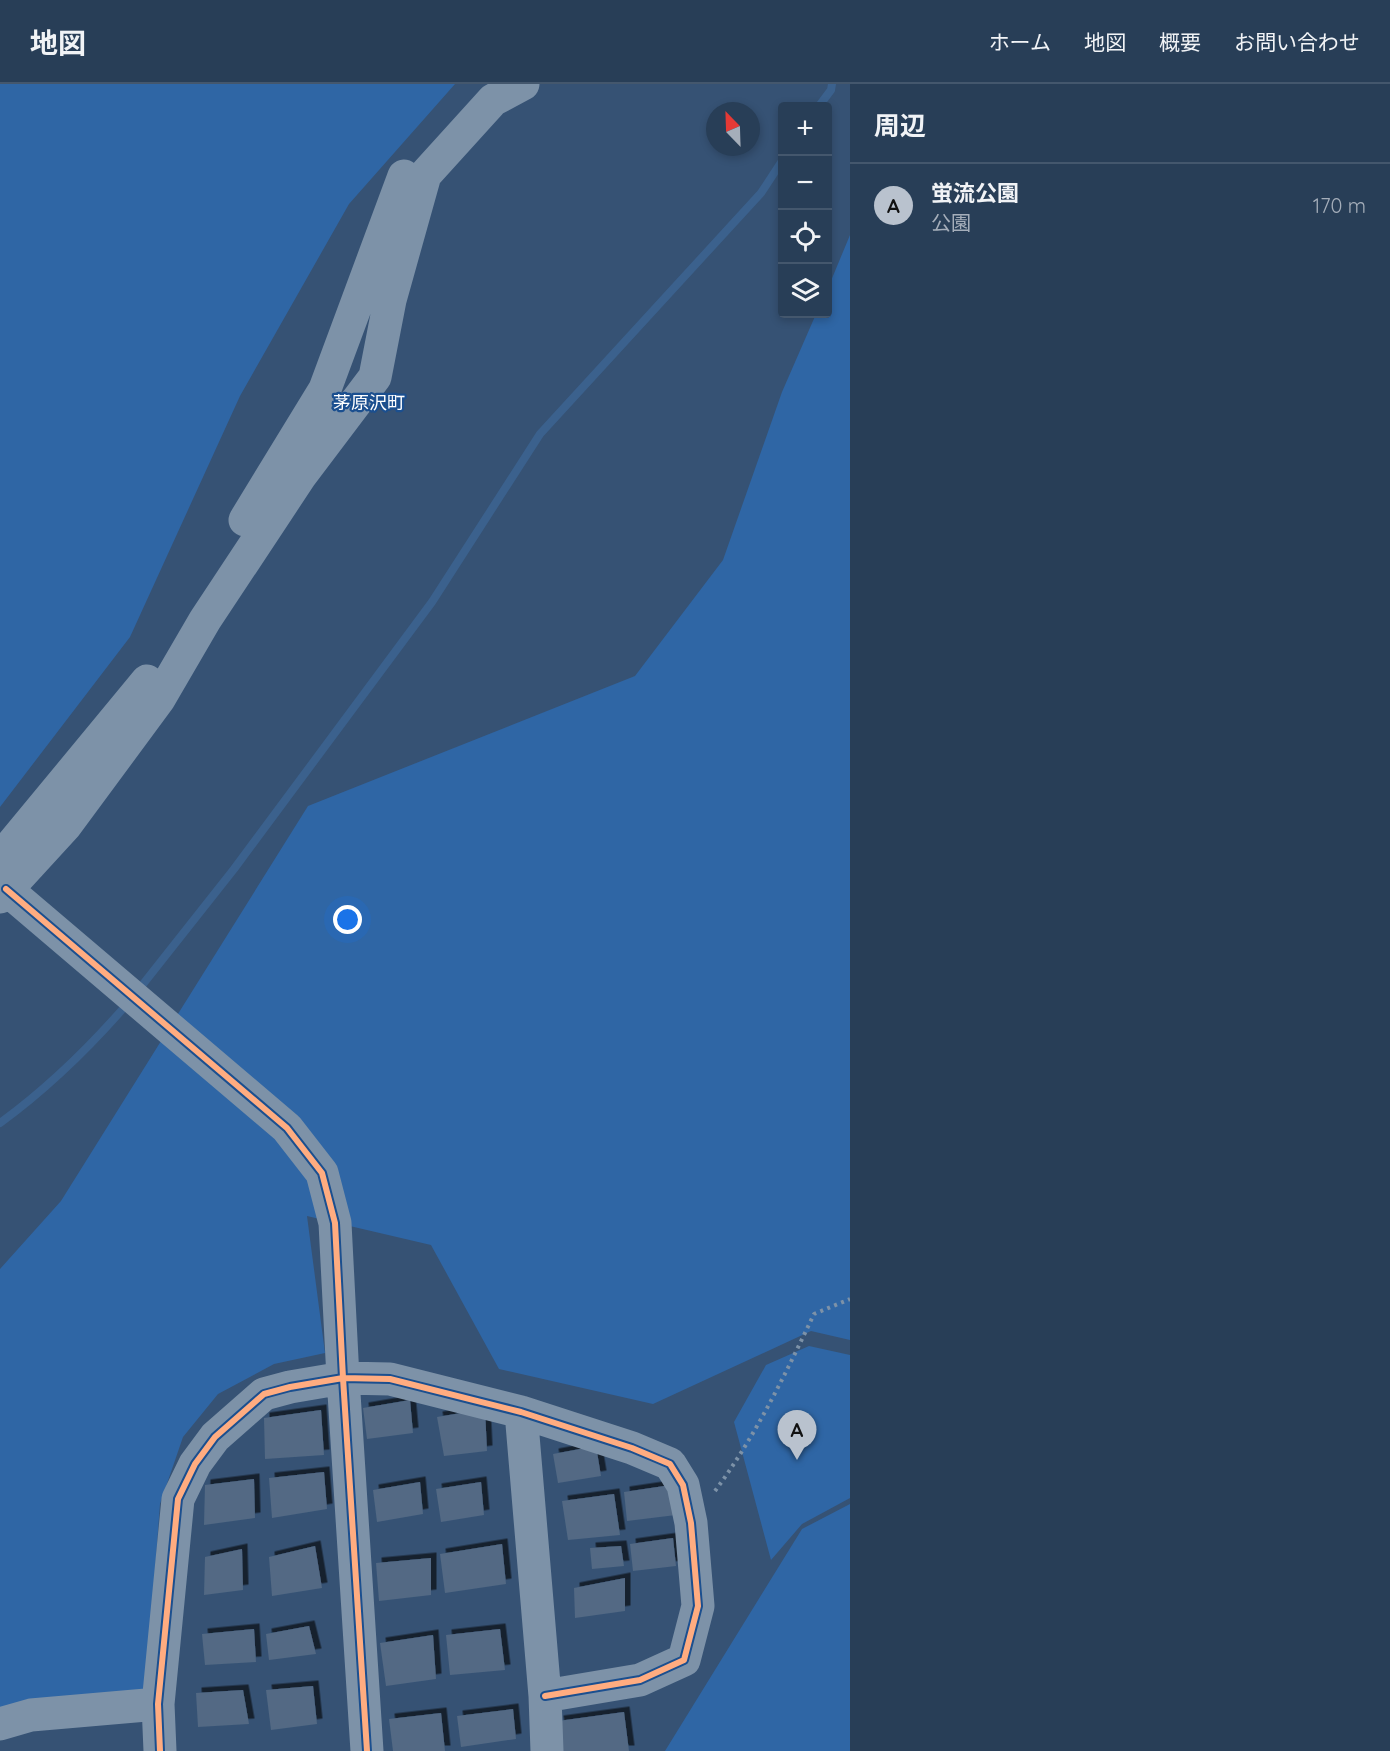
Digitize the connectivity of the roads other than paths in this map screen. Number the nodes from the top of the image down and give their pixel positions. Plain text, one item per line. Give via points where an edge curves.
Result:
1 (479, 84) edge
2 (523, 84) edge
3 (2, 882) edge
4 (343, 1378) junction
5 (521, 1412) junction
6 (545, 1696) junction
7 (158, 1704) junction
8 (0, 1724) edge
9 (160, 1751) edge
10 (367, 1751) edge
11 (547, 1751) edge

1 - 3 street via 405,171 325,388 147,681
2 - 3 street via 493,100 425,175 390,300 375,377 294,485 204,620 159,699 66,825
3 - 4 street via 288,1128 322,1173 335,1223
4 - 5 street via 390,1379
4 - 7 street via 264,1394 215,1437 195,1464 177,1499
4 - 10 street
5 - 6 street
5 - 6 street via 670,1464 683,1485 691,1523 698,1606 684,1660 640,1680
6 - 11 street
7 - 8 street via 31,1715
7 - 9 street

